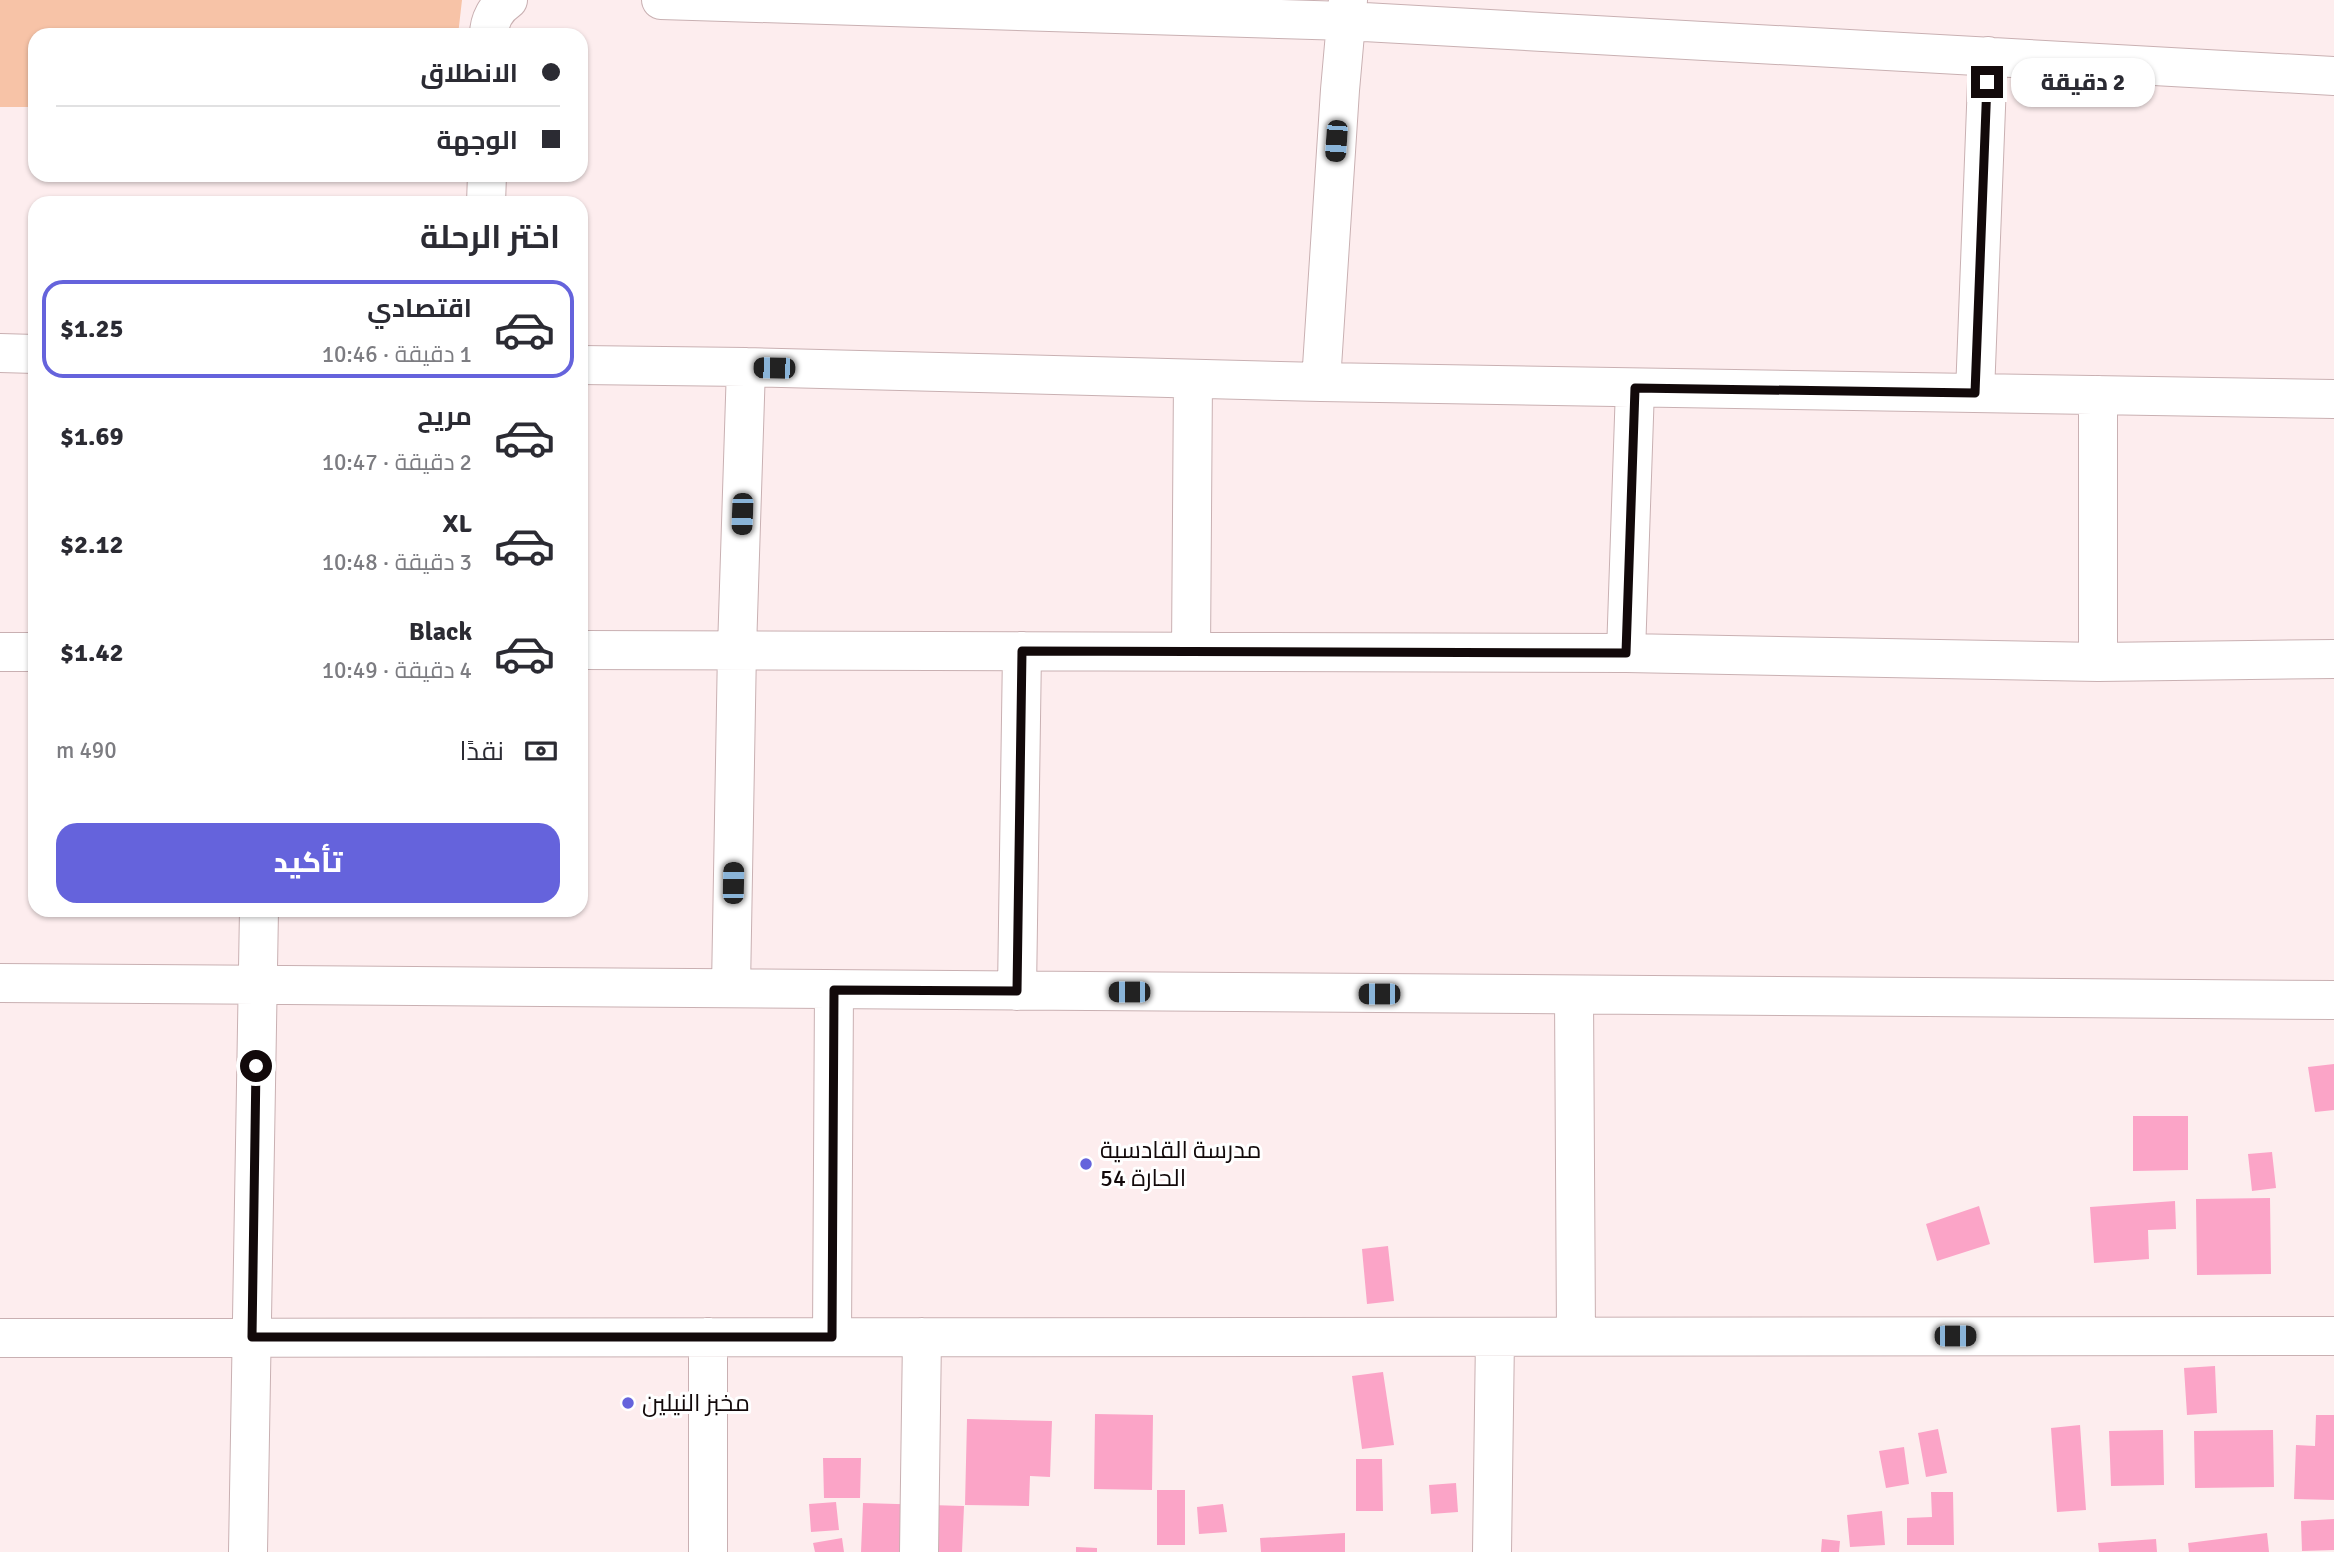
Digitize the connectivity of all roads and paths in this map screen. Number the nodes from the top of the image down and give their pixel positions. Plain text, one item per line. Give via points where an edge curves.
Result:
1 (508, 0) edge
2 (661, 0) edge
3 (1347, 10) edge
4 (489, 28) edge
5 (1988, 56) junction
6 (2334, 76) edge
7 (0, 353) edge
8 (28, 354) edge
9 (588, 365) edge
10 (746, 367) junction
11 (1193, 379) junction
12 (1321, 382) junction
13 (1635, 388) junction
14 (1975, 393) junction
15 (2098, 395) junction
16 (2334, 399) edge
17 (737, 649) junction
18 (588, 650) edge
19 (1022, 651) junction
20 (0, 652) edge
21 (28, 652) edge
22 (1191, 652) junction
23 (1626, 653) junction
24 (2334, 659) edge
25 (2098, 662) junction
26 (259, 917) edge
27 (0, 983) edge
28 (258, 985) junction
29 (731, 987) junction
30 (834, 990) junction
31 (1017, 991) junction
32 (1574, 995) junction
33 (2334, 1000) edge
34 (1576, 1336) junction
35 (2334, 1336) edge
36 (252, 1337) junction
37 (832, 1337) junction
38 (922, 1337) junction
39 (1495, 1337) junction
40 (0, 1338) edge
41 (708, 1338) junction
42 (248, 1552) edge
43 (708, 1552) edge
44 (919, 1552) edge
45 (1492, 1552) edge

1 - 4 street via 499,7
2 - 3 street
3 - 5 street
3 - 12 street
5 - 6 street
5 - 14 street
7 - 8 street
9 - 10 street
10 - 11 street
10 - 17 street
11 - 12 street
11 - 22 street
12 - 13 street
13 - 14 street
13 - 23 street
14 - 15 street
15 - 16 street
15 - 25 street
17 - 18 street
17 - 19 street
17 - 29 street
19 - 22 street
19 - 31 street
20 - 21 street
22 - 23 street
23 - 25 street
24 - 25 street
26 - 28 street
27 - 28 street
28 - 29 street
28 - 36 street
29 - 30 street
30 - 31 street
30 - 37 street
31 - 32 street
32 - 33 street
32 - 34 street
34 - 35 street
34 - 39 street
36 - 40 street
36 - 41 street
36 - 42 street
37 - 38 street
37 - 41 street
38 - 39 street
38 - 44 street
39 - 45 street
41 - 43 street

